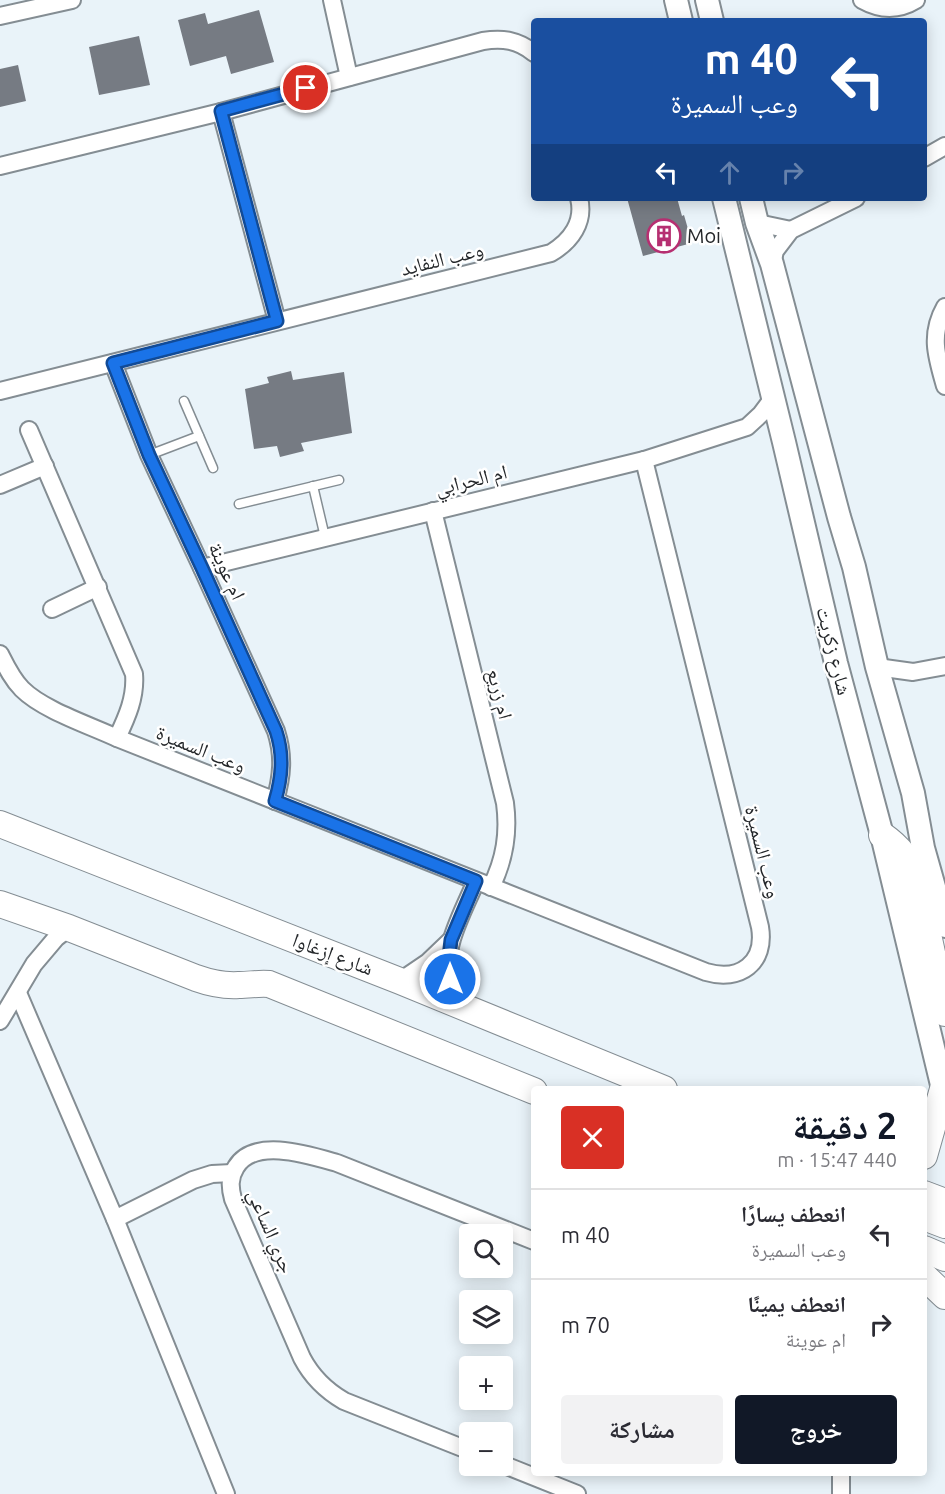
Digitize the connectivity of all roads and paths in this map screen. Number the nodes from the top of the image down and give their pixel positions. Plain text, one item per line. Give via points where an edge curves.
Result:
1 (72, 0) edge
2 (332, 0) edge
3 (676, 0) edge
4 (707, 0) edge
5 (862, 0) edge
6 (916, 0) edge
7 (0, 16) edge
8 (680, 18) edge
9 (711, 18) edge
10 (531, 51) edge
11 (349, 77) junction
12 (221, 111) junction
13 (945, 146) edge
14 (927, 156) edge
15 (0, 166) edge
16 (579, 201) edge
17 (725, 201) edge
18 (752, 201) edge
19 (850, 201) edge
20 (758, 223) junction
21 (791, 230) junction
22 (772, 264) junction
23 (945, 307) edge
24 (277, 321) junction
25 (113, 363) junction
26 (945, 386) edge
27 (0, 390) edge
28 (773, 398) junction
29 (184, 401) dead end
30 (747, 427) junction
31 (29, 430) dead end
32 (199, 436) junction
33 (784, 442) junction
34 (149, 455) junction
35 (644, 460) junction
36 (45, 466) junction
37 (213, 468) dead end
38 (339, 480) dead end
39 (0, 485) edge
40 (313, 486) junction
41 (238, 504) dead end
42 (433, 511) junction
43 (325, 537) junction
44 (202, 568) junction
45 (98, 587) junction
46 (52, 609) dead end
47 (0, 654) edge
48 (945, 666) edge
49 (877, 667) junction
50 (913, 672) junction
51 (884, 692) junction
52 (117, 738) junction
53 (275, 801) junction
54 (0, 824) edge
55 (882, 835) junction
56 (484, 884) junction
57 (0, 904) edge
58 (945, 926) edge
59 (69, 928) junction
60 (451, 940) junction
61 (400, 981) junction
62 (18, 993) junction
63 (456, 1004) junction
64 (945, 1013) edge
65 (0, 1021) edge
66 (657, 1086) edge
67 (531, 1090) edge
68 (944, 1097) edge
69 (927, 1147) edge
70 (232, 1173) junction
71 (927, 1195) edge
72 (945, 1202) edge
73 (927, 1218) edge
74 (115, 1220) junction
75 (945, 1225) edge
76 (531, 1240) edge
77 (927, 1250) edge
78 (945, 1258) edge
79 (927, 1279) edge
80 (945, 1296) edge
81 (459, 1447) edge
82 (513, 1468) edge
83 (531, 1476) edge
84 (532, 1476) edge
85 (842, 1476) edge
86 (226, 1494) edge
87 (577, 1494) edge
88 (841, 1494) edge

1 - 7 street
2 - 11 street
3 - 8 main road
4 - 9 main road
5 - 6 street via 885,8 898,8
10 - 11 street via 522,44 496,39
11 - 12 street
12 - 15 street
12 - 24 street
13 - 14 street
16 - 24 street, وعب النفايد via 575,230 569,240 551,253
17 - 28 main road, شارع زكريت
18 - 20 main road, شارع زكريت
19 - 21 street
20 - 21 street
20 - 22 main road, شارع زكريت
21 - 22 street via 775,251
22 - 49 main road, شارع زكريت
23 - 26 street via 939,317 935,345
24 - 25 street, وعب النفايد
25 - 27 street, وعب النفايد
25 - 34 street, ام عوينة
28 - 30 street, ام الحرابي
28 - 33 main road, شارع زكريت
29 - 32 lane
30 - 33 street via 767,431
30 - 35 street, ام الحرابي
31 - 36 street
32 - 34 lane
32 - 37 lane
33 - 55 main road, شارع زكريت via 836,663
34 - 44 street, ام عوينة
35 - 42 street, ام الحرابي
35 - 56 street, وعب السميرة via 760,927 760,949 756,959 739,973 717,975
36 - 39 street
36 - 45 street
38 - 40 lane
40 - 41 lane
40 - 43 lane
42 - 43 street, ام الحرابي
42 - 56 street, ام زريع via 505,803 504,856 498,873
43 - 44 street, ام الحرابي
44 - 53 street, ام عوينة via 280,743 281,778
45 - 46 street
45 - 52 street via 135,674 133,697
47 - 52 street, وعب السميرة via 11,676 32,698
48 - 50 street
49 - 50 street
49 - 51 main road, شارع زكريت
50 - 51 street
51 - 58 main road, شارع زكريت
52 - 53 street, وعب السميرة
53 - 56 street, وعب السميرة
54 - 61 main road, شارع إزغاوا
55 - 64 main road via 900,849 916,879
55 - 68 main road, شارع زكريت
56 - 60 street
57 - 59 main road
59 - 62 street via 44,951
59 - 67 main road via 210,983 269,984
60 - 61 street
60 - 63 street via 448,966
61 - 63 main road, شارع إزغاوا
62 - 65 street
62 - 74 street
63 - 66 main road, شارع إزغاوا
68 - 69 main road
70 - 74 street via 193,1180
70 - 76 street, جري الساعي via 242,1159 264,1150 319,1158
70 - 81 street, جري الساعي via 233,1199 302,1358 315,1379 344,1401
71 - 72 main road
73 - 75 main road
74 - 86 street
77 - 78 main road
79 - 80 main road
82 - 83 street
84 - 87 street
85 - 88 street

